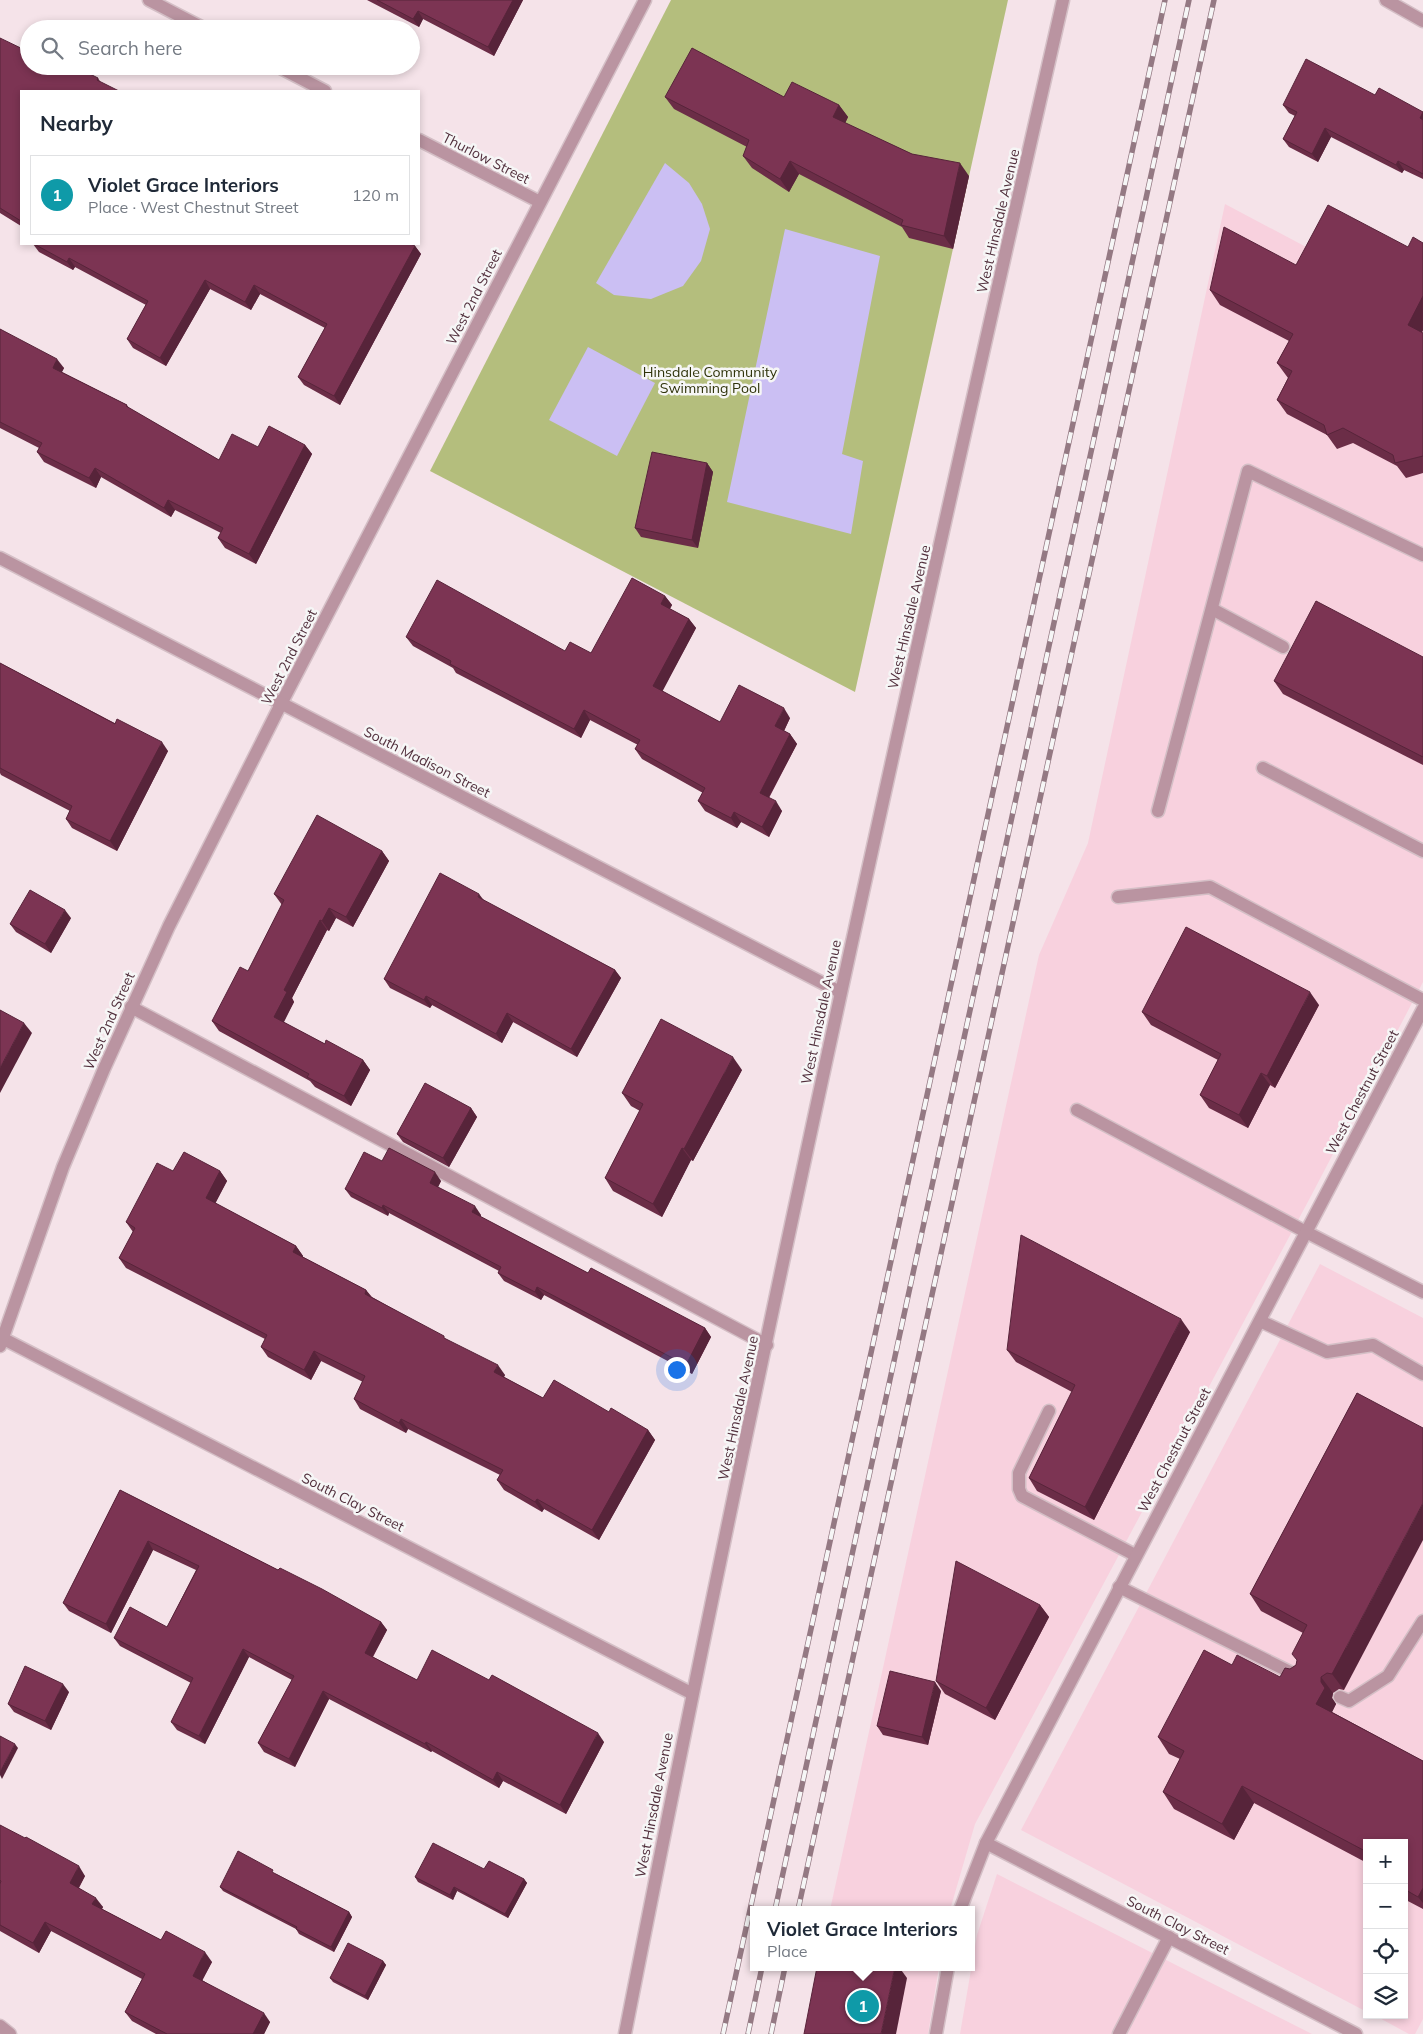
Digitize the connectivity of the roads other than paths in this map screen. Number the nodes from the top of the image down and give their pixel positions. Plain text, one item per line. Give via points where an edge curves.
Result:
1 (149, 0) edge
2 (645, 0) edge
3 (1064, 0) edge
4 (1386, 0) edge
5 (188, 20) edge
6 (1420, 20) edge
7 (294, 75) edge
8 (323, 90) edge
9 (420, 141) edge
10 (540, 202) junction
11 (1423, 554) edge
12 (0, 558) edge
13 (1212, 609) junction
14 (1283, 647) dead end
15 (281, 704) junction
16 (1263, 768) dead end
17 (1158, 811) dead end
18 (1423, 851) edge
19 (1118, 896) dead end
20 (840, 992) junction
21 (1423, 1000) edge
22 (132, 1007) junction
23 (1423, 1010) edge
24 (1078, 1110) dead end
25 (1306, 1232) junction
26 (1423, 1292) edge
27 (1260, 1321) junction
28 (1, 1341) edge
29 (767, 1345) junction
30 (1423, 1374) edge
31 (1049, 1411) dead end
32 (1136, 1555) junction
33 (1119, 1587) junction
34 (1423, 1621) edge
35 (1300, 1677) edge
36 (691, 1693) junction
37 (1340, 1697) edge
38 (986, 1843) junction
39 (962, 1906) edge
40 (1169, 1937) junction
41 (947, 1971) edge
42 (0, 2026) edge
43 (10, 2034) edge
44 (625, 2034) edge
45 (936, 2034) edge
46 (1119, 2034) edge
47 (1356, 2034) edge

1 - 5 street
2 - 10 street, West 2nd Street
3 - 20 street, West Hinsdale Avenue
4 - 6 street
7 - 8 street
9 - 10 street, Thurlow Street
10 - 15 street, West 2nd Street
11 - 13 street via 1248,471
12 - 15 street, South Madison Street
13 - 14 street
13 - 17 street
15 - 20 street, South Madison Street
15 - 22 street, West 2nd Street via 169,926
16 - 18 street
19 - 21 street via 1210,887
20 - 29 street, West Hinsdale Avenue
22 - 28 street, West 2nd Street via 63,1167
22 - 29 street
23 - 25 street, West Chestnut Street
24 - 25 street
25 - 26 street
25 - 27 street, West Chestnut Street
27 - 30 street via 1327,1352 1373,1345
27 - 32 street, West Chestnut Street
28 - 36 street, South Clay Street
29 - 36 street, West Hinsdale Avenue
31 - 32 street via 1019,1473 1018,1489 1022,1496
32 - 33 street, West Chestnut Street
33 - 35 street
33 - 38 street, West Chestnut Street
34 - 37 street via 1388,1676 1349,1701
36 - 44 street, West Hinsdale Avenue
38 - 39 street, West Chestnut Street
38 - 40 street, South Clay Street
40 - 46 street
40 - 47 street, South Clay Street
41 - 45 street
42 - 43 street

